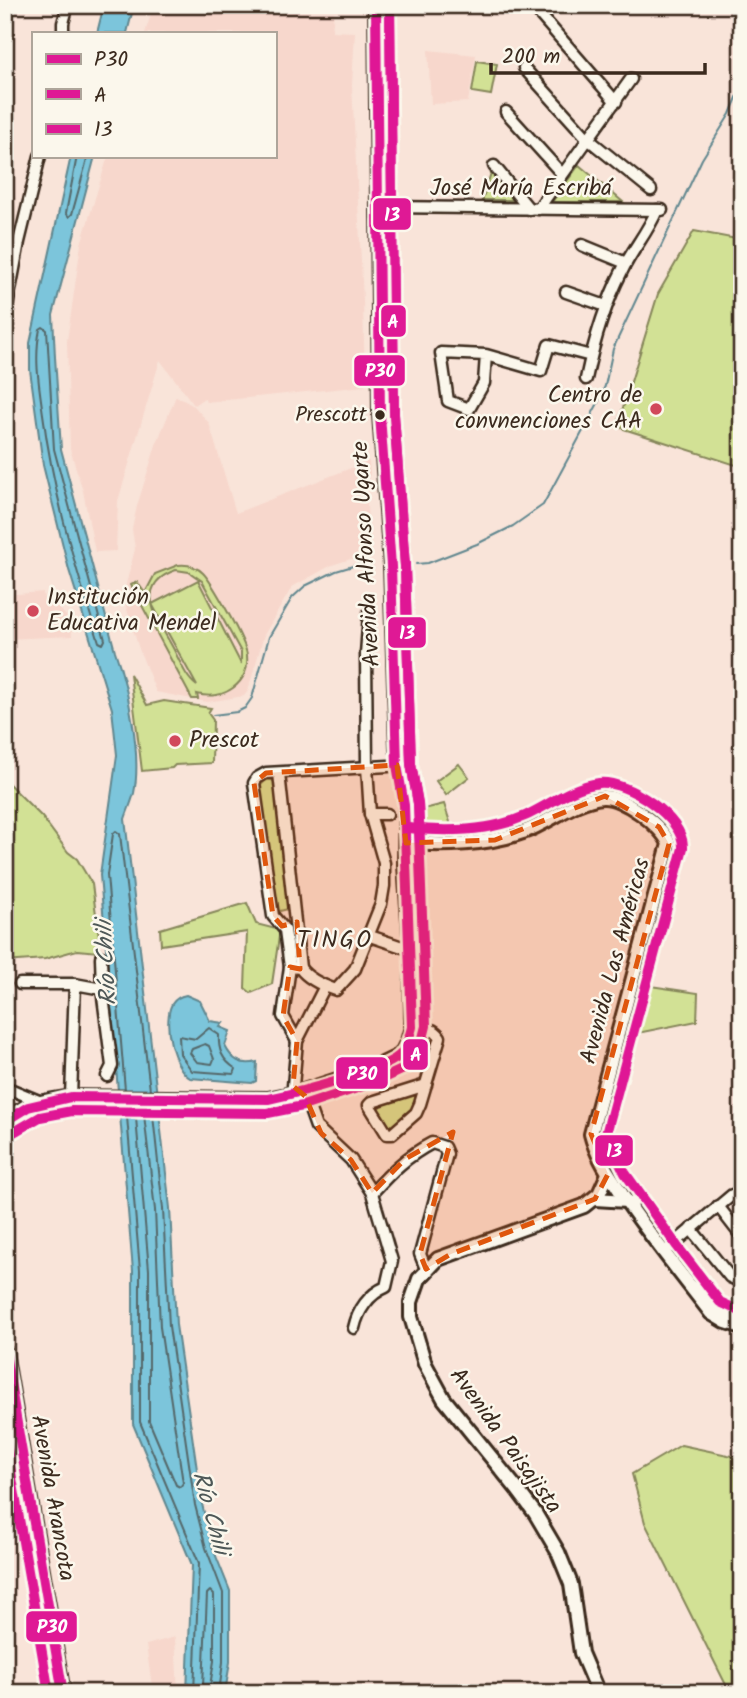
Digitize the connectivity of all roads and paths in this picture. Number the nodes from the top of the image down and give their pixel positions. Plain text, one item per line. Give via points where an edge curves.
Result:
1 (68, 5) edge
2 (376, 5) edge
3 (385, 5) edge
4 (536, 10) dead end
5 (63, 32) edge
6 (524, 68) dead end
7 (631, 79) dead end
8 (615, 102) junction
9 (506, 111) dead end
10 (588, 139) junction
11 (40, 158) edge
12 (494, 166) dead end
13 (562, 174) junction
14 (652, 190) dead end
15 (385, 207) junction
16 (534, 209) junction
17 (582, 245) dead end
18 (626, 262) junction
19 (566, 292) dead end
20 (606, 306) junction
21 (5, 317) edge
22 (485, 355) junction
23 (591, 356) junction
24 (586, 379) dead end
25 (369, 612) dead end
26 (402, 765) junction
27 (368, 767) junction
28 (279, 773) junction
29 (370, 814) junction
30 (387, 814) dead end
31 (406, 842) junction
32 (297, 922) junction
33 (282, 926) junction
34 (370, 936) junction
35 (411, 950) junction
36 (101, 957) dead end
37 (295, 968) junction
38 (20, 984) dead end
39 (75, 984) junction
40 (325, 986) junction
41 (102, 989) junction
42 (412, 1027) junction
43 (297, 1041) junction
44 (107, 1076) dead end
45 (426, 1085) junction
46 (5, 1087) edge
47 (300, 1093) junction
48 (71, 1097) junction
49 (39, 1101) junction
50 (5, 1121) edge
51 (608, 1174) junction
52 (372, 1193) junction
53 (742, 1193) edge
54 (595, 1199) junction
55 (627, 1201) junction
56 (718, 1206) junction
57 (691, 1228) junction
58 (741, 1234) edge
59 (670, 1247) junction
60 (426, 1269) junction
61 (742, 1282) edge
62 (742, 1319) edge
63 (742, 1327) edge
64 (354, 1328) dead end
65 (5, 1352) edge
66 (10, 1401) edge
67 (63, 1693) edge
68 (598, 1693) edge

1 - 5 street
2 - 15 main road, Avenida Alfonso Ugarte
3 - 15 main road, Avenida Alfonso Ugarte
4 - 8 street
6 - 10 street
7 - 8 street
8 - 10 street
9 - 13 street
10 - 13 street
10 - 14 street
11 - 21 street
12 - 16 street
13 - 16 street
15 - 16 street, José María Escribá
15 - 26 main road, Avenida Alfonso Ugarte via 380,415 395,562
16 - 18 street, José María Escribá via 660,210
17 - 18 street
18 - 20 street
19 - 20 street
20 - 23 street
22 - 22 street via 441,353 448,401 469,409 484,383
22 - 23 street via 541,371 549,345
23 - 24 street
25 - 27 street
26 - 27 street
26 - 31 main road, Avenida Alfonso Ugarte
27 - 28 street
27 - 29 street
28 - 32 street
28 - 33 street via 257,778 254,796 273,916
29 - 30 street
29 - 34 street via 384,863 381,904
31 - 35 main road, Avenida Alfonso Ugarte
31 - 51 main road, Avenida Las Américas via 495,840 605,796 622,802 666,834 669,844 591,1134
32 - 33 street
32 - 37 street
33 - 37 street
34 - 35 street
34 - 40 street via 346,981 336,990
35 - 42 main road, Avenida Alfonso Ugarte
36 - 41 street
37 - 40 street
37 - 43 street via 283,1016
38 - 39 street
39 - 41 street
39 - 48 street
40 - 43 street
41 - 44 street via 112,1066
42 - 45 street via 432,1029 440,1037
42 - 47 main road, Avenida Alfonso Ugarte via 401,1055
43 - 47 street via 293,1086
45 - 45 street via 369,1105 387,1134 392,1135 416,1113
46 - 49 street
47 - 48 main road, Avenida Alfonso Ugarte via 268,1099
47 - 52 street via 316,1126 351,1160
48 - 49 main road, Avenida Alfonso Ugarte
49 - 50 main road, Avenida Alfonso Ugarte
51 - 54 main road
51 - 55 main road, Avenida Las Américas
52 - 60 street via 416,1151 432,1143 444,1147 447,1154 420,1254
52 - 64 street via 392,1261 386,1287 372,1293
53 - 56 street
54 - 55 main road
54 - 60 main road via 451,1254
55 - 59 main road, Avenida Las Américas via 638,1207
55 - 63 main road, Avenida Las Américas via 711,1312
56 - 57 street
56 - 58 street
57 - 59 street
57 - 61 street via 730,1277
59 - 62 main road, Avenida Las Américas via 719,1306
60 - 68 main road, Avenida Paisajista via 411,1302 414,1333 425,1364 444,1399 535,1513 558,1552 571,1584 581,1653
65 - 66 main road, Avenida Arancota
66 - 67 main road, Avenida Arancota

